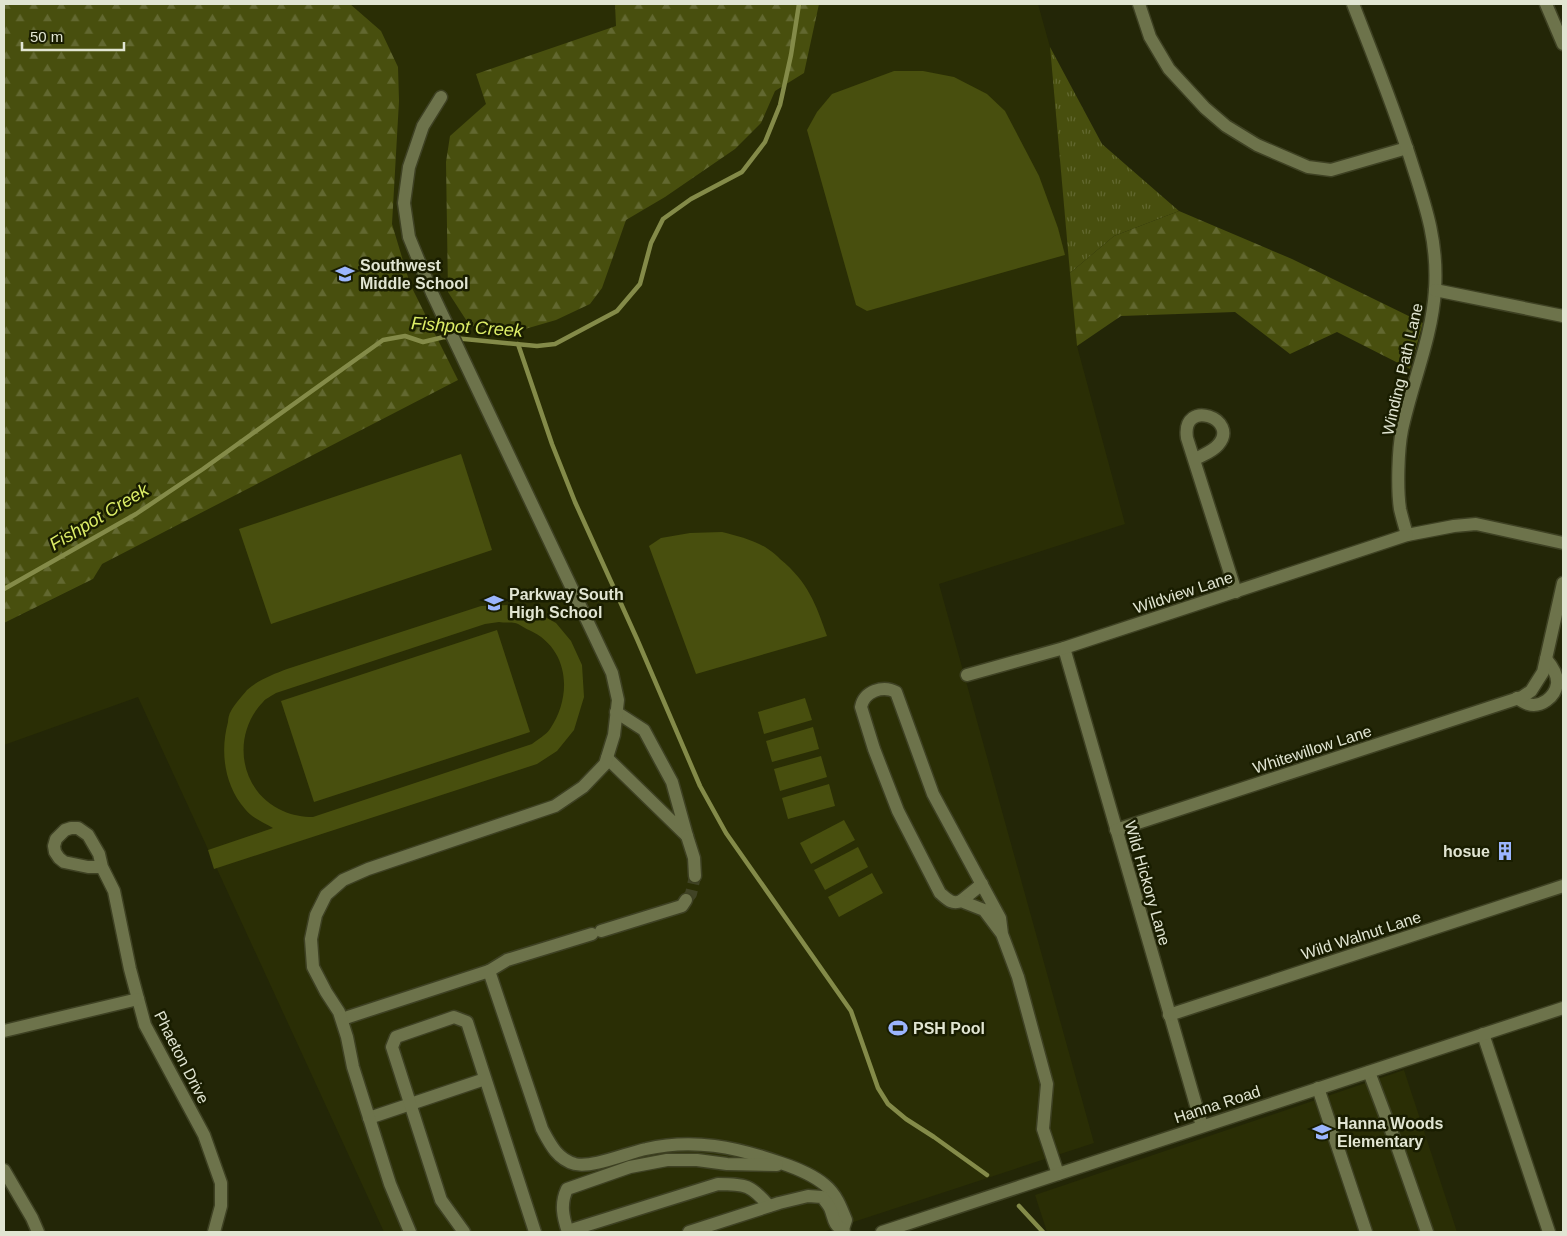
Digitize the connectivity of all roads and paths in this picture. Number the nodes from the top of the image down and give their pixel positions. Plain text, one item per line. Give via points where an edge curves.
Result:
1 (1139, 4) edge
2 (1353, 4) edge
3 (1546, 4) edge
4 (1563, 44) edge
5 (441, 97) dead end
6 (1407, 148) junction
7 (1435, 290) junction
8 (1563, 316) edge
9 (1194, 460) dead end
10 (1408, 535) junction
11 (1563, 543) edge
12 (1563, 582) edge
13 (1236, 592) junction
14 (1064, 648) junction
15 (1546, 659) junction
16 (967, 675) dead end
17 (1517, 698) junction
18 (616, 712) junction
19 (607, 758) junction
20 (1116, 830) junction
21 (687, 836) junction
22 (102, 867) dead end
23 (695, 876) tunnel mouth
24 (982, 884) junction
25 (1563, 886) edge
26 (686, 900) tunnel mouth
27 (961, 901) junction
28 (1002, 934) junction
29 (489, 971) junction
30 (138, 999) junction
31 (1563, 1008) edge
32 (1168, 1015) junction
33 (342, 1019) junction
34 (4, 1031) edge
35 (1483, 1034) junction
36 (1369, 1072) junction
37 (485, 1079) junction
38 (1318, 1088) junction
39 (410, 1104) junction
40 (369, 1118) junction
41 (1202, 1126) junction
42 (784, 1164) junction
43 (4, 1170) edge
44 (1058, 1174) junction
45 (774, 1205) junction
46 (1425, 1227) edge
47 (844, 1231) edge
48 (38, 1232) edge
49 (214, 1232) edge
50 (410, 1232) edge
51 (464, 1232) edge
52 (535, 1232) edge
53 (568, 1232) edge
54 (690, 1232) edge
55 (882, 1232) edge
56 (1366, 1232) edge
57 (1549, 1232) edge

1 - 6 street via 1150,37 1169,69 1205,108 1257,145 1308,167 1331,170
2 - 6 street, Winding Path Lane via 1387,87
3 - 4 street
5 - 18 street via 423,126 409,167 404,203 409,237 432,293 612,673 618,700
6 - 7 street, Winding Path Lane via 1430,222 1435,252
7 - 8 street
7 - 10 street, Winding Path Lane via 1430,323 1402,432 1398,482 1400,510
9 - 13 street
10 - 11 street via 1476,524
10 - 13 street, Wildview Lane
12 - 15 street, Whitewillow Lane
13 - 14 street, Wildview Lane
14 - 16 street, Wildview Lane
14 - 20 street, Wild Hickory Lane
15 - 17 street, Whitewillow Lane via 1538,683
15 - 17 street via 1555,672 1557,684 1551,697 1544,703 1529,704
17 - 20 street, Whitewillow Lane
18 - 19 street
18 - 21 street via 644,730 672,782
19 - 21 street
19 - 33 street via 583,787 556,806 368,869 343,880 326,895 316,915 311,939 314,967
20 - 32 street, Wild Hickory Lane
21 - 23 street via 694,858
22 - 30 street, Phaeton Drive via 114,891
24 - 27 street
24 - 27 street via 933,794 896,692 875,690 866,695 861,707 898,811 940,893 948,901
24 - 28 street via 1000,918
25 - 32 street, Wild Walnut Lane
26 - 29 street via 682,906 507,960
27 - 28 street via 984,910
28 - 44 street via 1018,977 1047,1084 1043,1129
29 - 33 street
29 - 42 street via 542,1129 552,1148 562,1158 575,1164 588,1164 646,1148 676,1144 714,1145
30 - 34 street
30 - 49 street, Phaeton Drive via 145,1025 213,1157 221,1183 221,1206
31 - 35 street, Hanna Road
32 - 41 street, Wild Hickory Lane
33 - 40 street
35 - 36 street, Hanna Road
35 - 57 street
36 - 38 street, Hanna Road
36 - 46 street
37 - 39 street
37 - 39 street via 467,1022 454,1017 396,1037 392,1047
37 - 52 street
38 - 41 street, Hanna Road
38 - 56 street
39 - 40 street
39 - 51 street via 441,1200
40 - 50 street via 390,1184
41 - 44 street, Hanna Road
42 - 47 street via 807,1173 826,1186 840,1202 846,1220
42 - 53 street via 667,1160 630,1167 567,1189 562,1215
43 - 48 street
44 - 55 street, Hanna Road
45 - 47 street via 808,1196 822,1197 836,1225
45 - 53 street via 740,1184 718,1184
45 - 54 street

